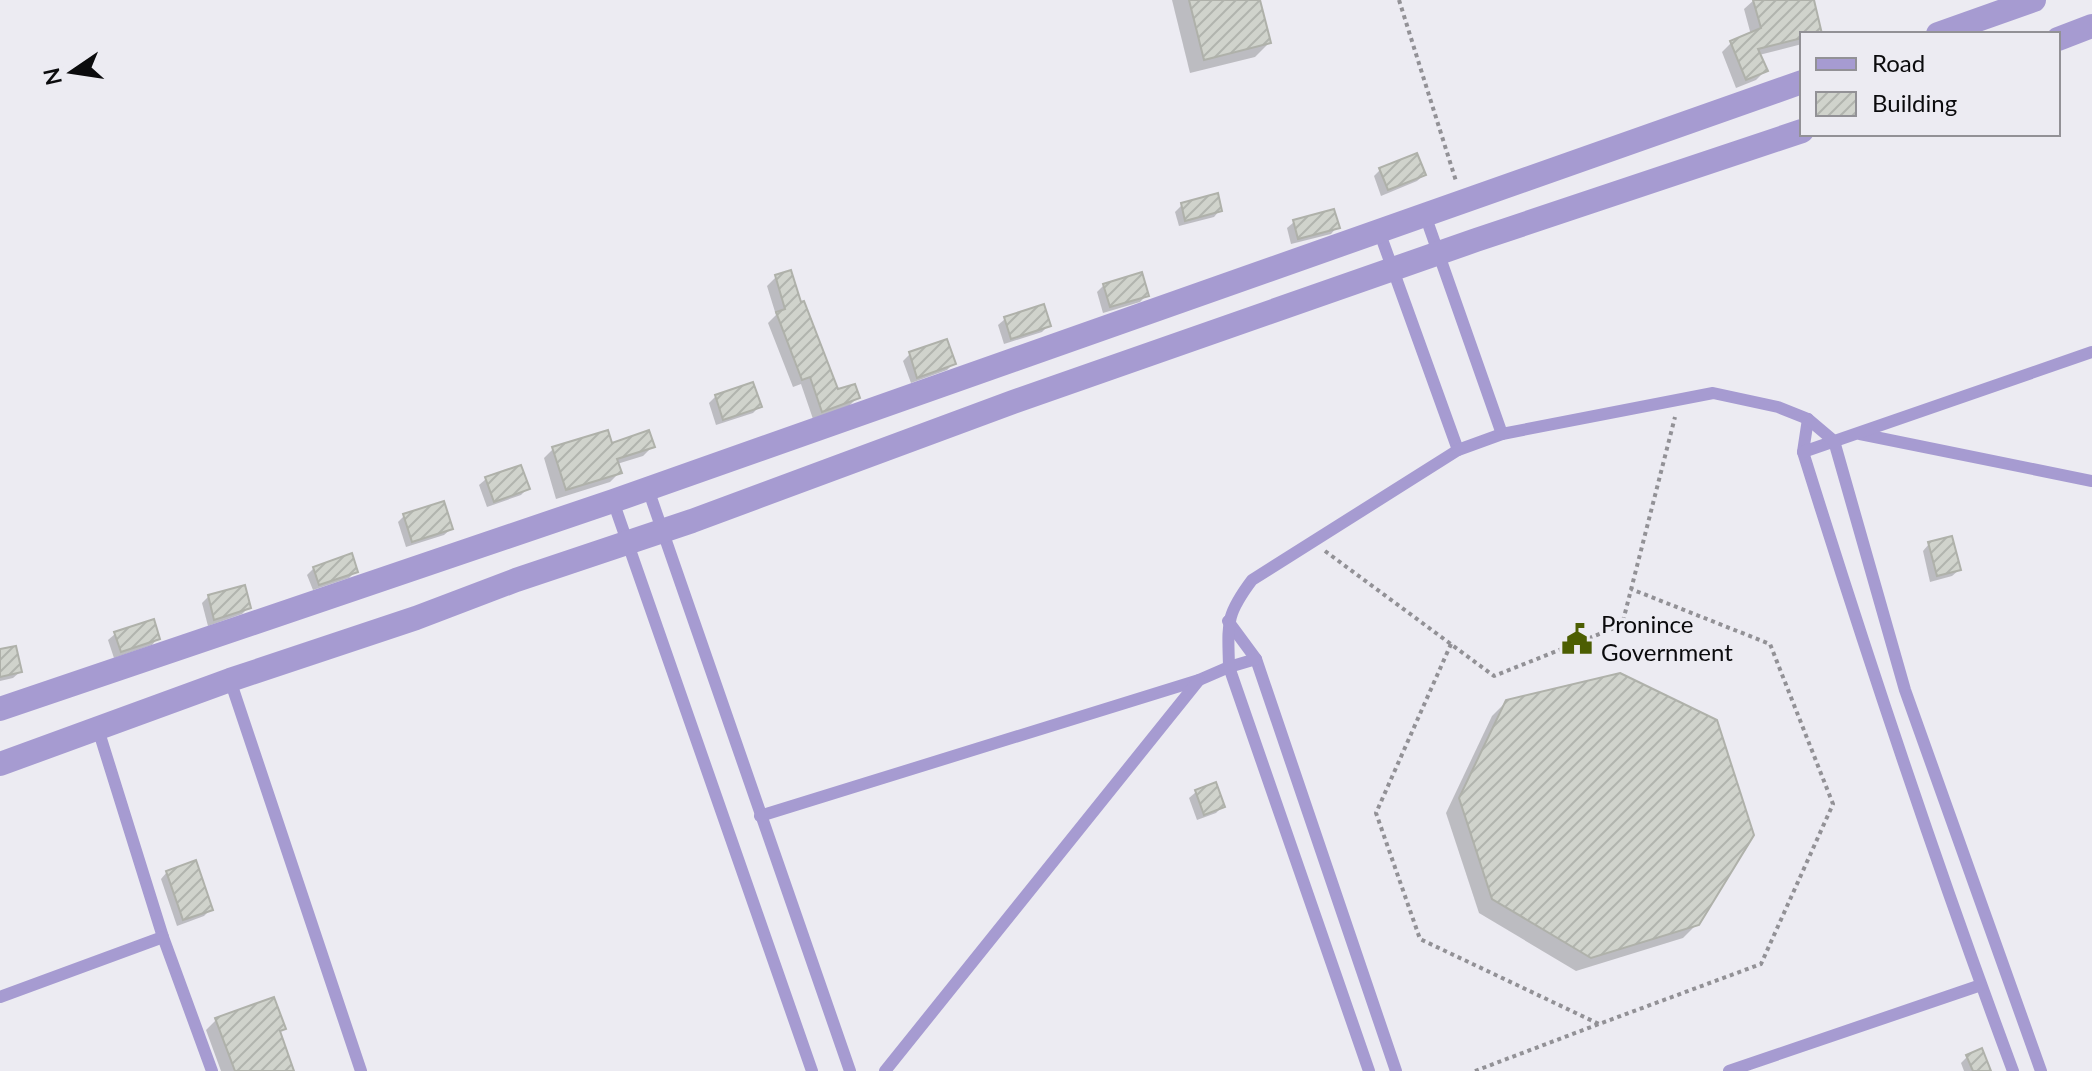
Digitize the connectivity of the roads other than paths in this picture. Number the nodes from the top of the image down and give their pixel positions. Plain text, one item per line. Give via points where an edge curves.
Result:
1 (2034, 0) edge
2 (2092, 26) edge
3 (1944, 32) edge
4 (2060, 38) edge
5 (1800, 83) edge
6 (1800, 132) edge
7 (1425, 215) junction
8 (1379, 231) junction
9 (1439, 254) junction
10 (1393, 270) junction
11 (2092, 352) edge
12 (1808, 419) junction
13 (1856, 433) junction
14 (1502, 434) junction
15 (1834, 441) junction
16 (1458, 450) junction
17 (1803, 452) junction
18 (2092, 481) edge
19 (648, 489) junction
20 (613, 501) junction
21 (662, 531) junction
22 (628, 542) junction
23 (1228, 621) junction
24 (1256, 659) junction
25 (1229, 667) junction
26 (230, 680) junction
27 (1199, 680) junction
28 (0, 709) edge
29 (98, 729) junction
30 (0, 764) edge
31 (760, 816) junction
32 (163, 937) junction
33 (1981, 985) junction
34 (0, 997) edge
35 (212, 1071) edge
36 (361, 1071) edge
37 (812, 1071) edge
38 (850, 1071) edge
39 (885, 1071) edge
40 (1369, 1071) edge
41 (1396, 1071) edge
42 (1729, 1071) edge
43 (2013, 1071) edge
44 (2041, 1071) edge

1 - 3 street
2 - 4 street
5 - 7 street
6 - 9 street
7 - 8 street
7 - 9 lane
8 - 10 lane
8 - 19 street
9 - 10 street
9 - 14 lane
10 - 16 lane
10 - 21 street
11 - 13 lane
12 - 14 lane via 1713,393
12 - 15 lane
12 - 17 lane
13 - 15 lane
13 - 18 lane
14 - 16 lane
15 - 17 lane
15 - 44 lane via 1905,690
16 - 23 lane via 1252,580
17 - 33 lane
19 - 20 street
19 - 21 lane
20 - 22 lane
20 - 28 street
21 - 22 street
21 - 31 lane
22 - 26 street
22 - 37 lane
23 - 24 lane
23 - 25 lane
24 - 25 lane
24 - 41 lane
25 - 27 lane
25 - 40 lane
26 - 29 street
26 - 36 lane
27 - 31 lane
27 - 39 lane
29 - 30 street
29 - 32 lane
31 - 38 lane
32 - 34 lane
32 - 35 lane
33 - 42 lane
33 - 43 lane

